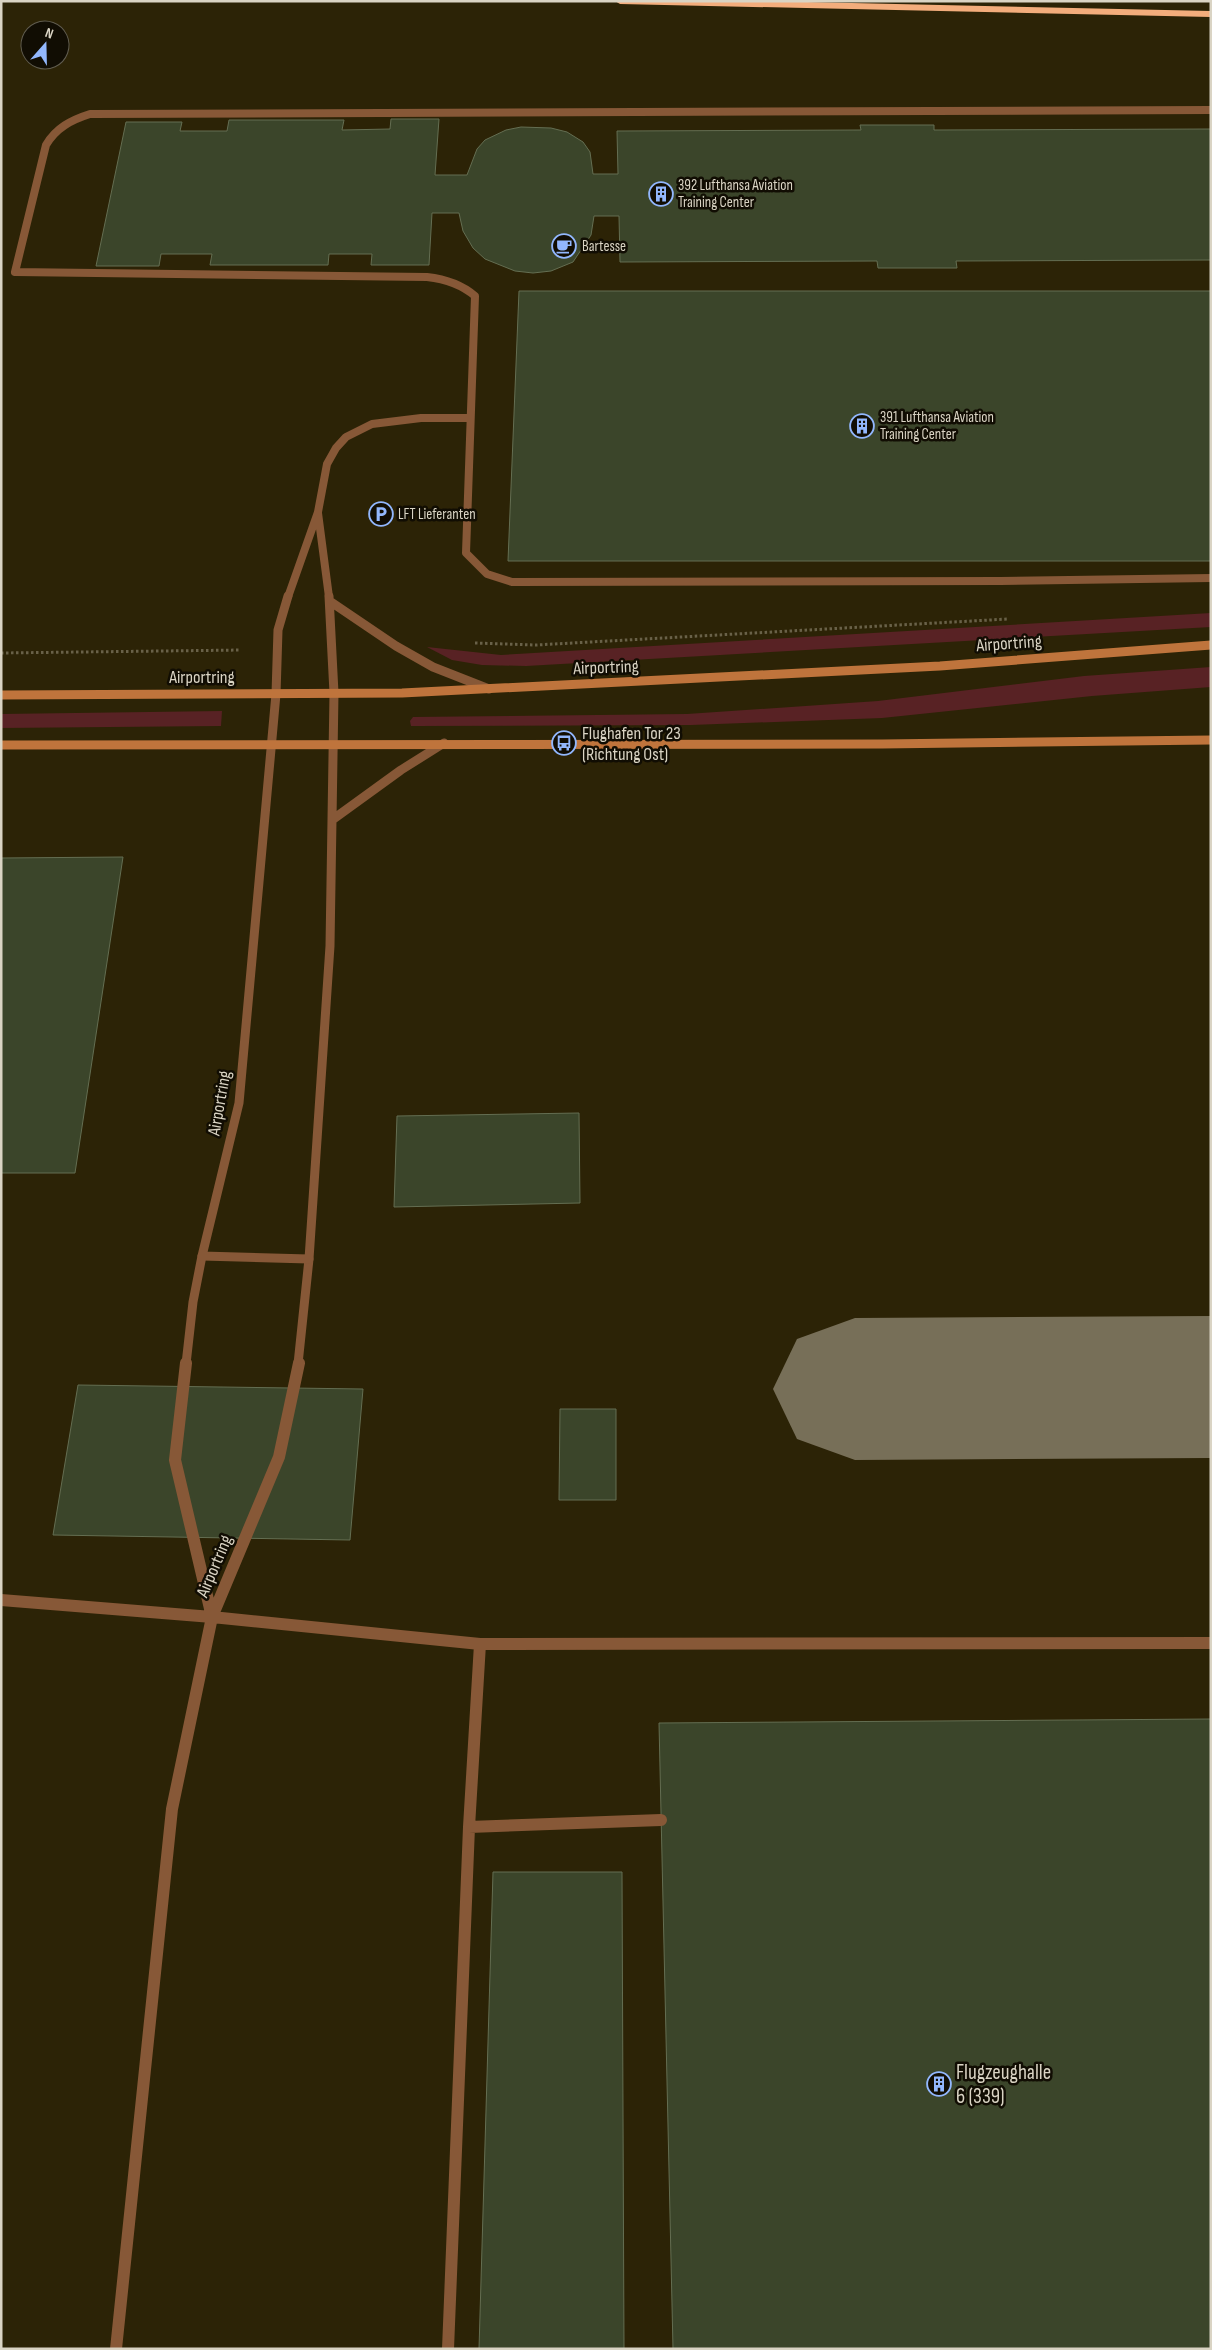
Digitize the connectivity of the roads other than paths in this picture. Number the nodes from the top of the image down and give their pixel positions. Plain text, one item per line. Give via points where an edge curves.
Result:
1 (620, 1) edge
2 (1211, 14) edge
3 (1211, 110) edge
4 (469, 418) junction
5 (318, 512) junction
6 (1211, 578) edge
7 (331, 602) junction
8 (1211, 645) edge
9 (490, 689) junction
10 (334, 693) junction
11 (276, 694) junction
12 (1, 695) edge
13 (1211, 740) edge
14 (333, 743) junction
15 (444, 743) junction
16 (272, 744) junction
17 (1, 745) edge
18 (332, 820) junction
19 (202, 1256) junction
20 (309, 1259) junction
21 (1, 1600) edge
22 (212, 1617) junction
23 (1211, 1642) edge
24 (480, 1644) junction
25 (662, 1820) dead end
26 (469, 1827) junction
27 (116, 2349) edge
28 (448, 2349) edge

1 - 2 highway
3 - 4 street via 107,112 74,118 50,136 15,272 445,279 465,287 475,296
4 - 5 street via 394,420 372,424 346,437 327,464
4 - 6 street via 466,553 487,574 512,582
5 - 7 street, Airportring
5 - 11 street, Airportring via 278,630
7 - 9 street via 433,667
7 - 10 street, Airportring
8 - 9 street, Airportring via 940,666
9 - 10 street, Airportring
10 - 11 street, Airportring
10 - 14 street, Airportring
11 - 12 street, Airportring
11 - 16 street, Airportring
13 - 15 street via 892,744
14 - 15 street
14 - 16 street
14 - 18 street, Airportring
15 - 18 street
16 - 17 street
16 - 19 street, Airportring via 239,1103
18 - 20 street, Airportring via 330,946
19 - 20 street
19 - 22 street, Airportring via 193,1302 175,1460
20 - 22 street, Airportring via 300,1356 279,1457
21 - 22 street
22 - 24 street
22 - 27 street via 172,1809
23 - 24 street
24 - 26 street
25 - 26 street
26 - 28 street

